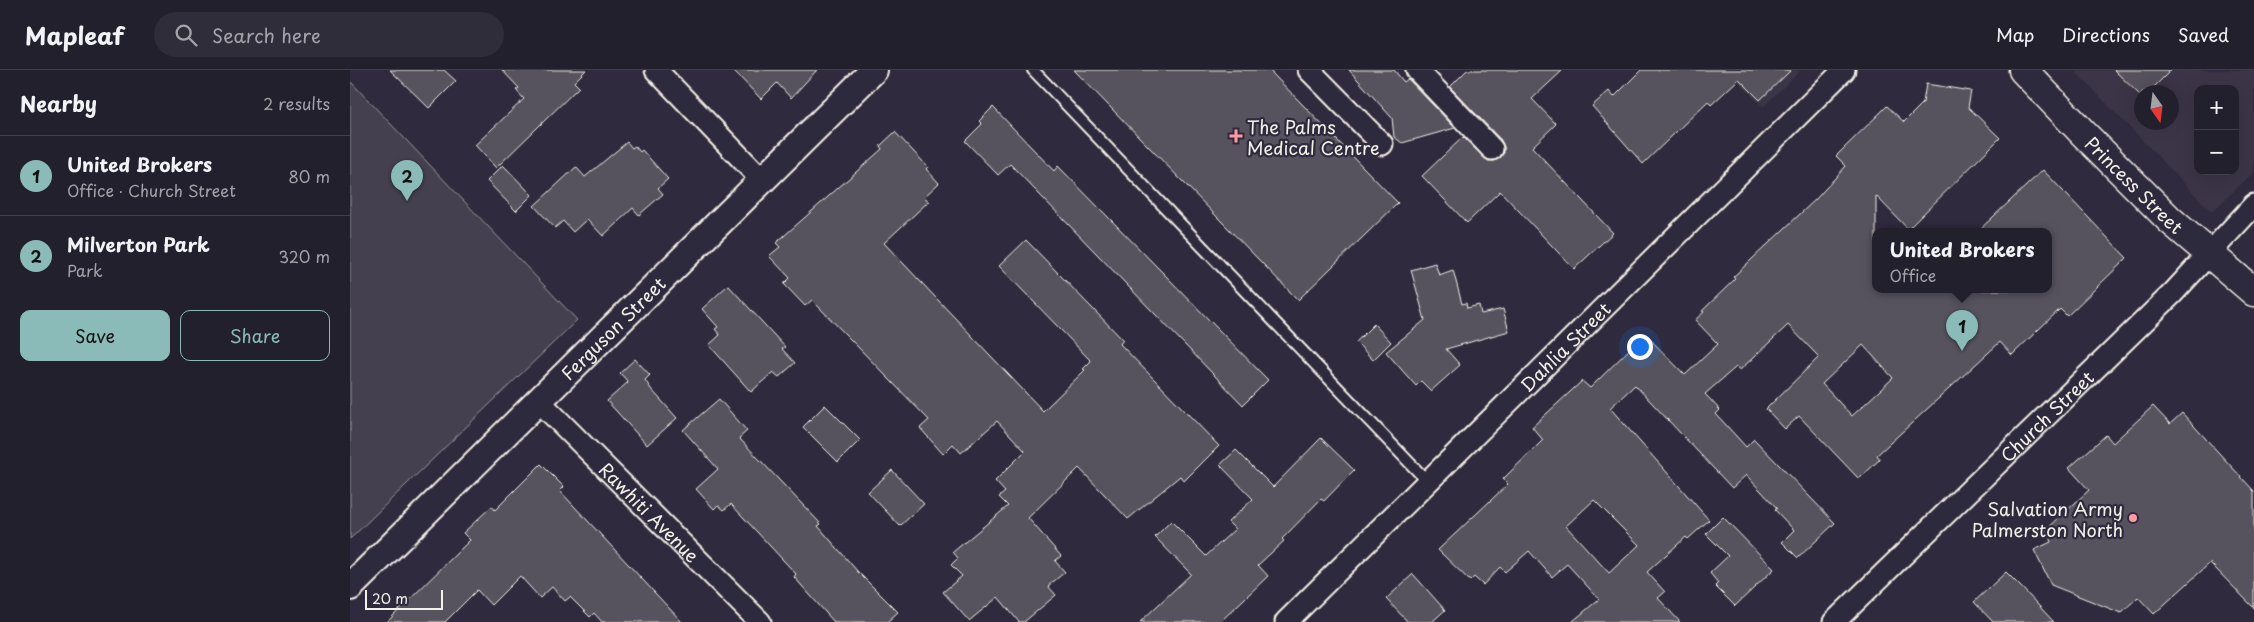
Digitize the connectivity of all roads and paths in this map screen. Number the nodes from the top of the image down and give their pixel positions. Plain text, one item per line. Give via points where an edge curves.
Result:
1 (656, 70) edge
2 (874, 70) edge
3 (1033, 70) edge
4 (1309, 70) edge
5 (1417, 70) edge
6 (1844, 70) edge
7 (2023, 70) edge
8 (1382, 144) dead end
9 (1492, 149) dead end
10 (762, 180) junction
11 (2254, 205) edge
12 (2209, 254) junction
13 (2254, 292) edge
14 (538, 400) junction
15 (1428, 482) junction
16 (350, 587) edge
17 (760, 622) edge
18 (1286, 622) edge
19 (1834, 622) edge

1 - 10 street
2 - 10 street, Ferguson Street
3 - 15 lane
4 - 8 street
5 - 9 street
6 - 15 street, Dahlia Street
7 - 12 main road, Princess Street via 2170,220
10 - 14 street, Ferguson Street
11 - 12 street, Church Street
12 - 13 main road, Princess Street
12 - 19 street, Church Street
14 - 16 street, Ferguson Street
14 - 17 street, Rawhiti Avenue
15 - 18 street, Dahlia Street

